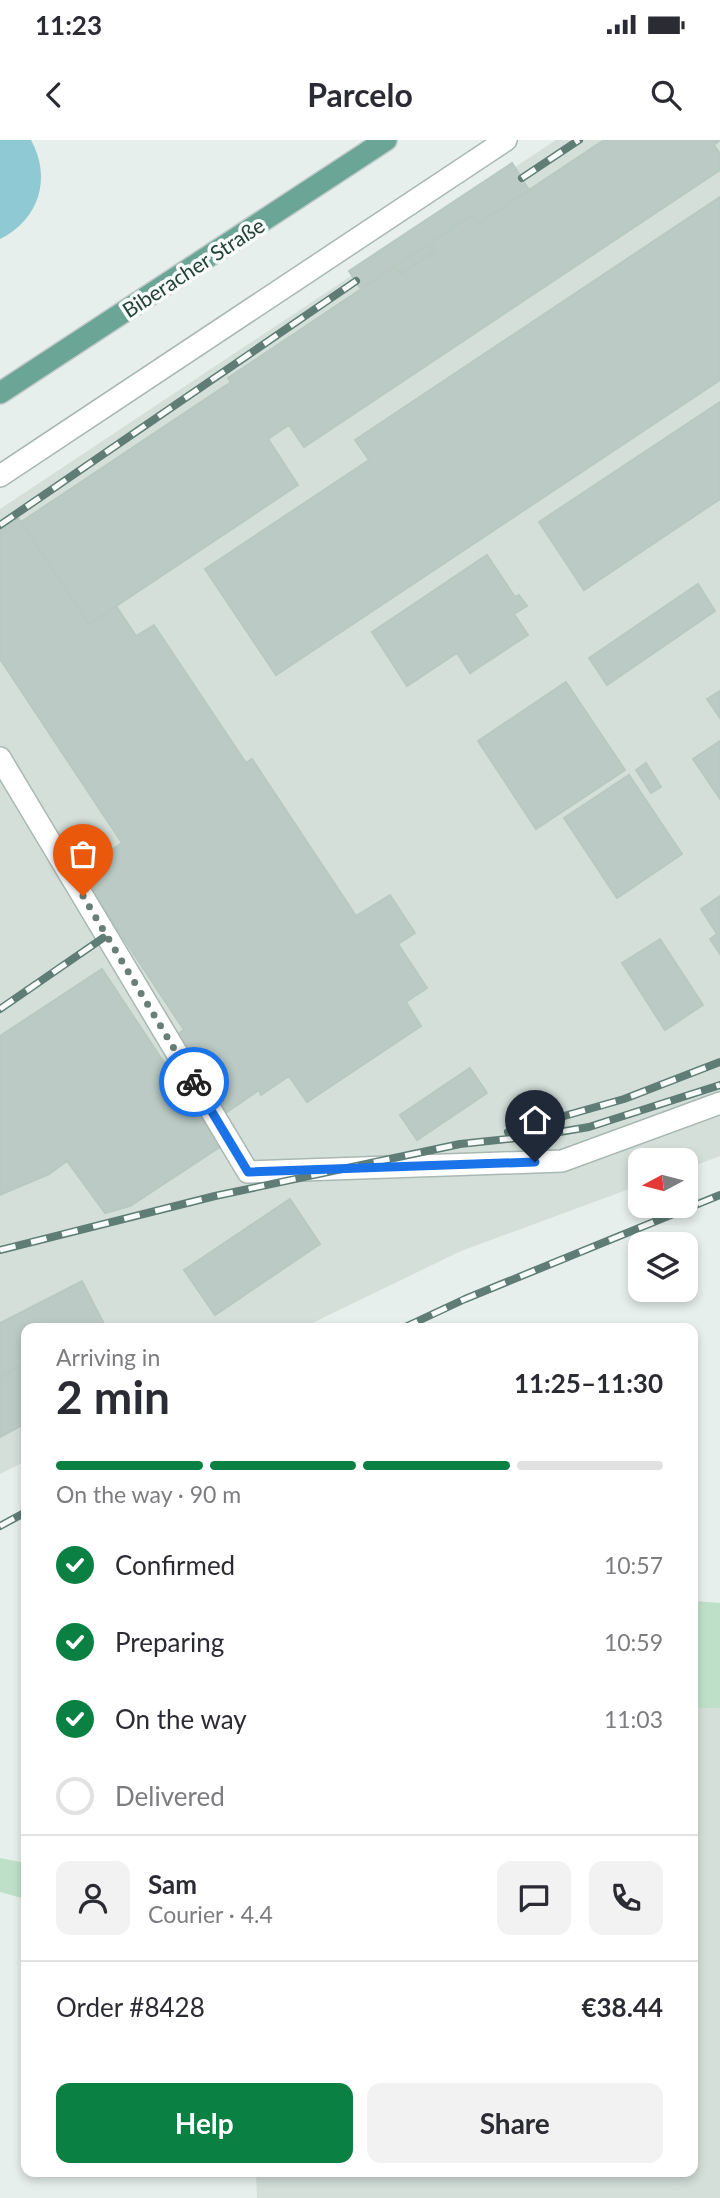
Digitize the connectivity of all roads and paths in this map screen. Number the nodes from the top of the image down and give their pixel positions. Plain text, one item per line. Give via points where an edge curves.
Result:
1 (386, 140) edge
2 (506, 140) edge
3 (0, 393) edge
4 (0, 476) edge
5 (0, 758) edge
6 (720, 1103) edge

1 - 3 main road, Biberacher Straße
2 - 4 lane
5 - 6 lane via 248,1172 562,1161

